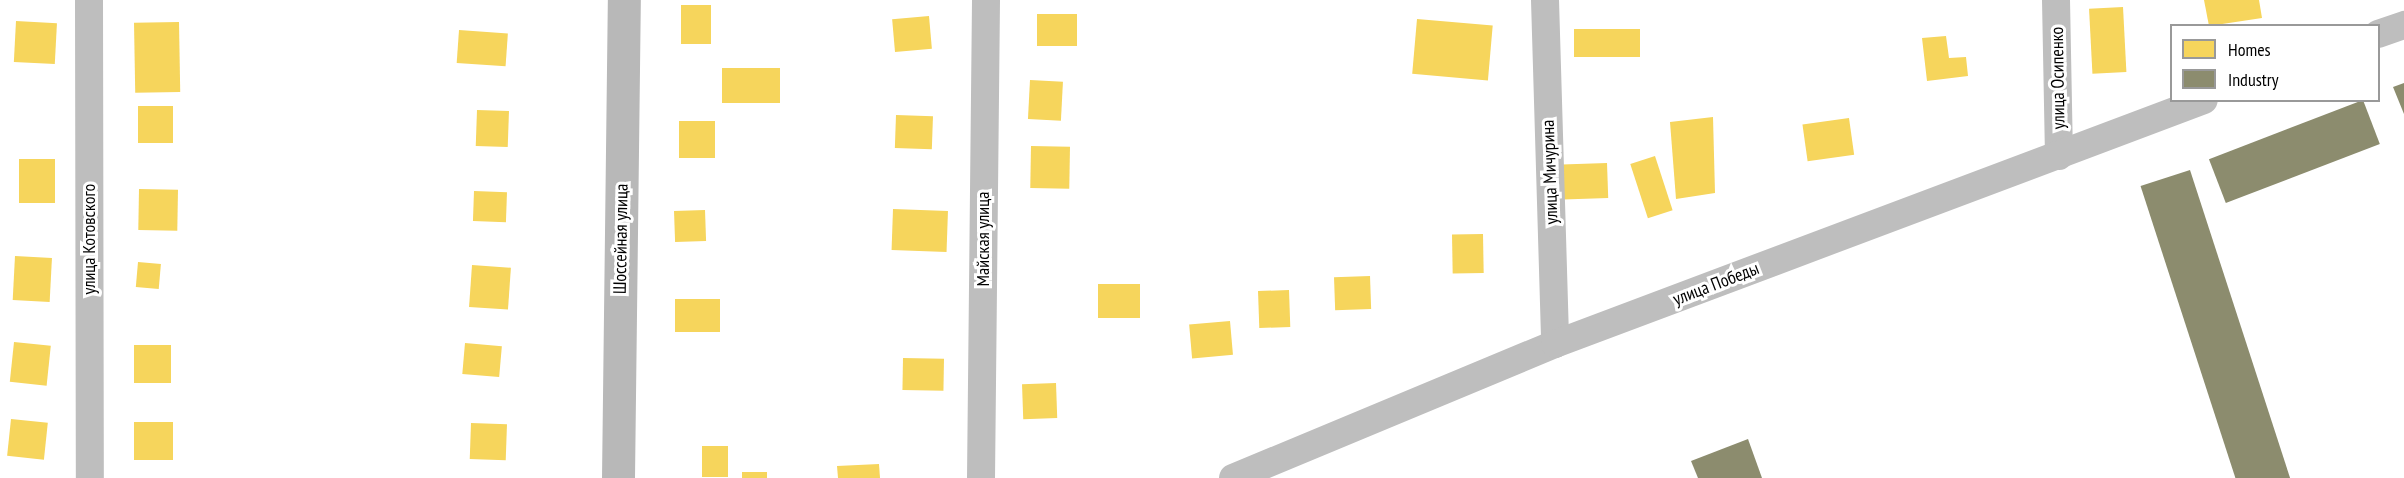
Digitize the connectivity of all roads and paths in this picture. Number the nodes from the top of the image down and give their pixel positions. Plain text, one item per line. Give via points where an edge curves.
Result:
1 (88, 0) edge
2 (624, 0) edge
3 (986, 0) edge
4 (1545, 0) edge
5 (2056, 0) edge
6 (2404, 25) edge
7 (2380, 34) edge
8 (2199, 102) edge
9 (2059, 156) junction
10 (1555, 344) junction
11 (90, 478) edge
12 (618, 478) edge
13 (981, 478) edge
14 (1233, 478) edge

1 - 11 street, улица Котовского
2 - 12 main road, Шоссейная улица
3 - 13 street, Майская улица
4 - 10 street, улица Мичурина
5 - 9 street, улица Осипенко
6 - 7 street
8 - 9 street, улица Победы
9 - 10 street, улица Победы
10 - 14 street, улица Победы

